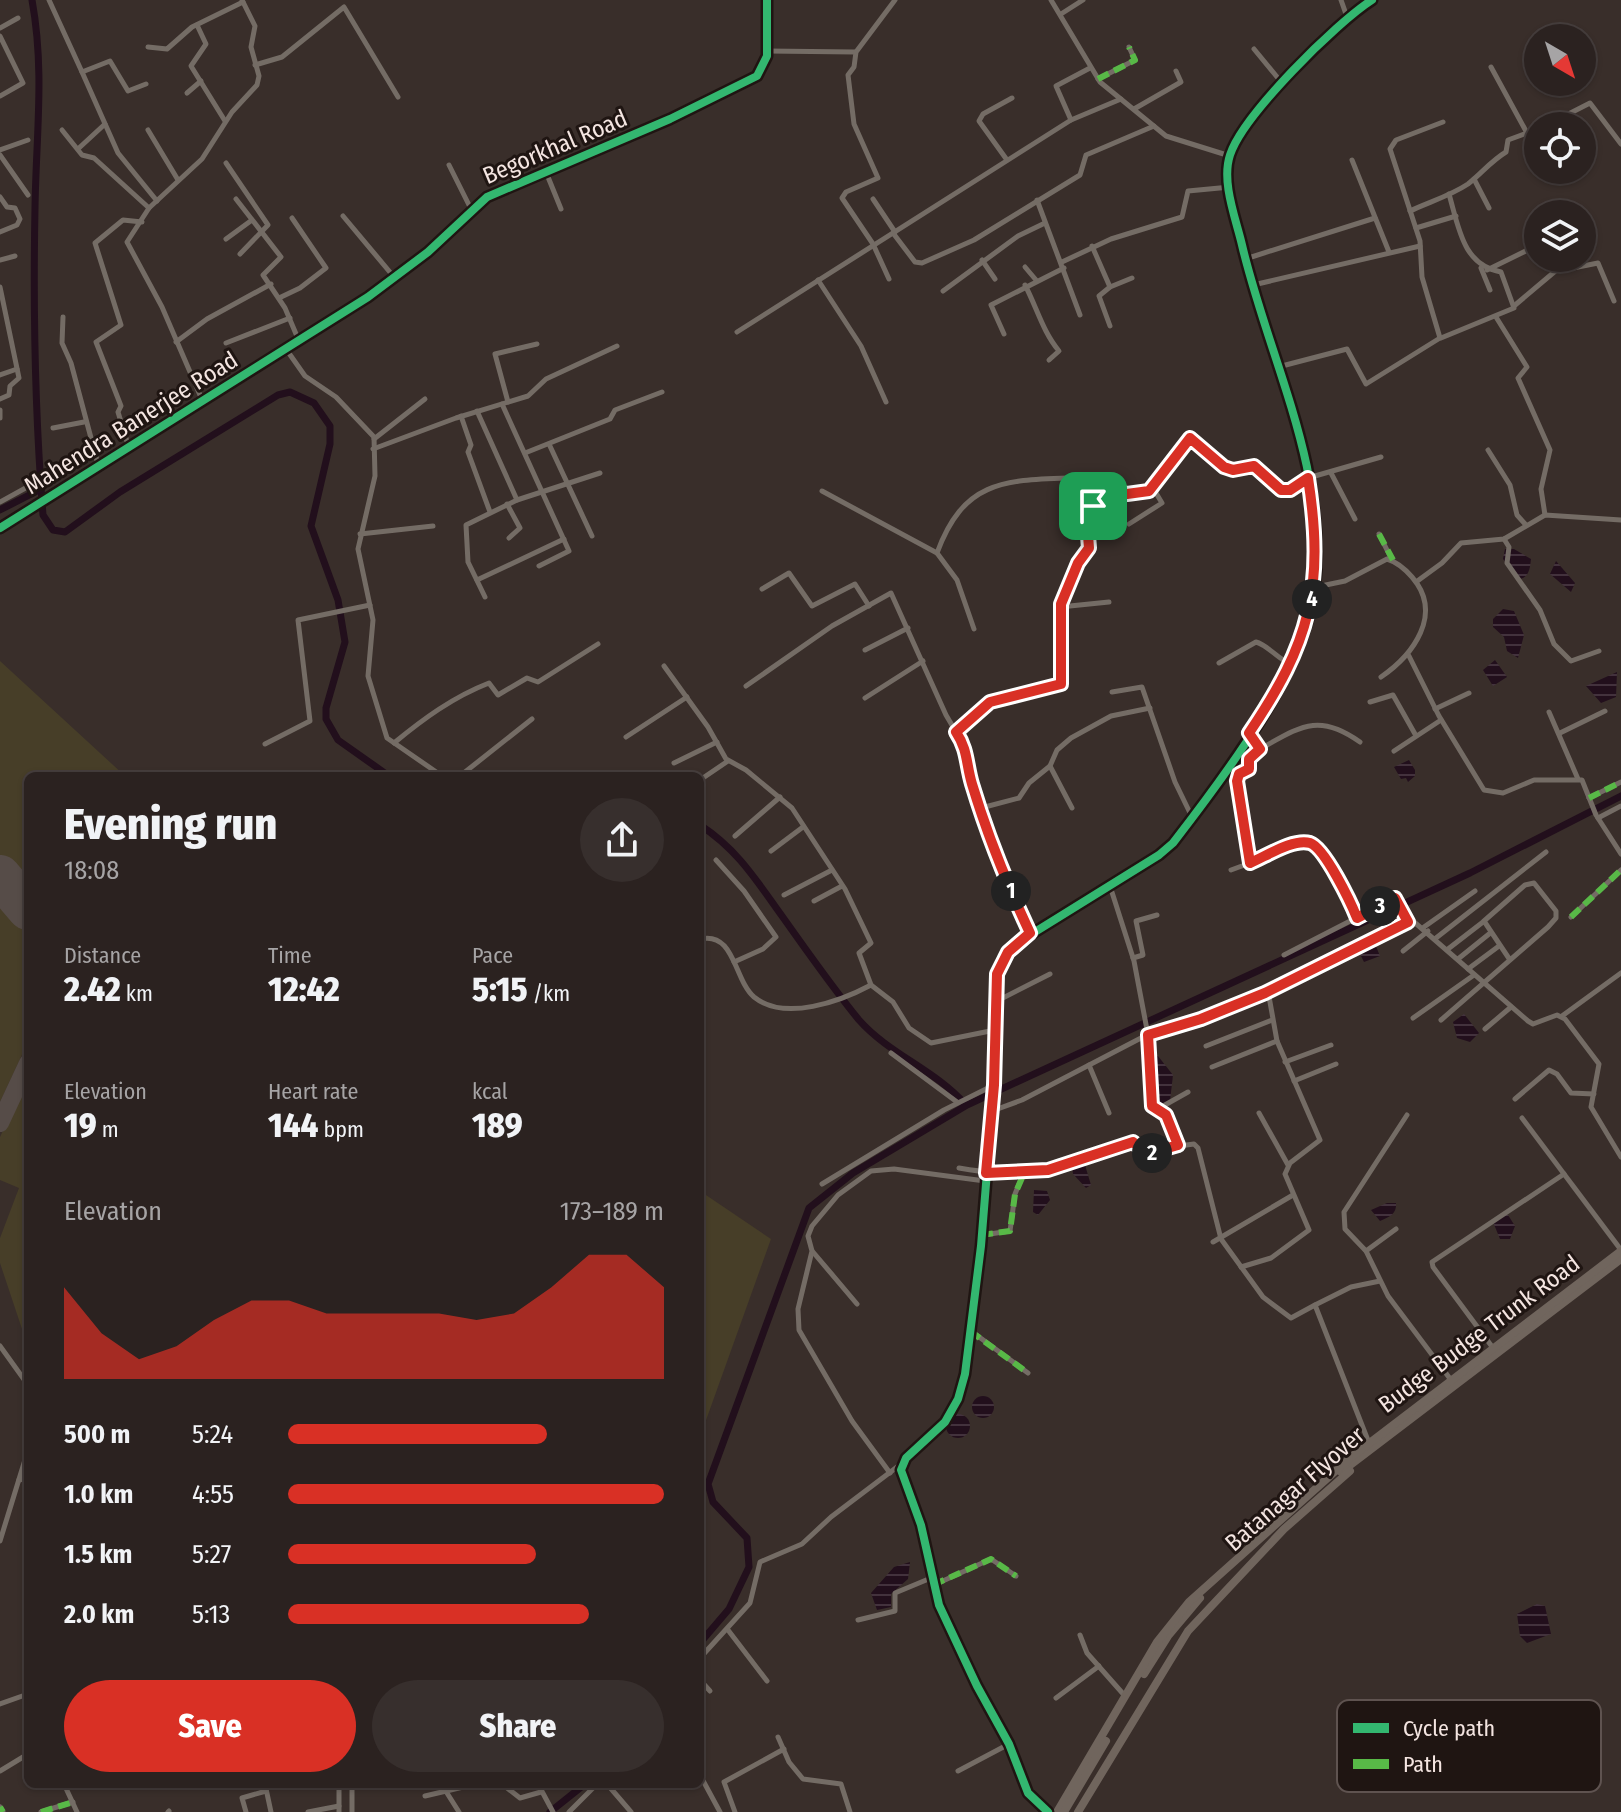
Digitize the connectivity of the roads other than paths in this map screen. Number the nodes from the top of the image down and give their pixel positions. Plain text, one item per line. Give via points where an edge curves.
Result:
1 (49, 0) edge
2 (767, 0) edge
3 (895, 0) edge
4 (1051, 0) edge
5 (1083, 0) edge
6 (1341, 0) edge
7 (1372, 0) edge
8 (243, 1) edge
9 (1061, 14) junction
10 (1347, 17) junction
11 (18, 18) dead end
12 (197, 25) junction
13 (0, 28) edge
14 (0, 36) edge
15 (148, 47) dead end
16 (1129, 47) dead end
17 (1254, 49) dead end
18 (767, 51) junction
19 (856, 52) junction
20 (255, 65) junction
21 (1491, 67) dead end
22 (1090, 68) junction
23 (1176, 71) dead end
24 (82, 72) junction
25 (1098, 79) junction
26 (201, 81) junction
27 (1283, 83) junction
28 (146, 84) dead end
29 (187, 93) dead end
30 (0, 96) edge
31 (398, 97) dead end
32 (1012, 98) dead end
33 (1121, 99) junction
34 (1134, 109) junction
35 (1572, 112) edge
36 (1071, 120) junction
37 (226, 121) junction
38 (1443, 122) dead end
39 (106, 123) junction
40 (1154, 126) junction
41 (1524, 128) edge
42 (62, 130) dead end
43 (148, 130) dead end
44 (1524, 134) edge
45 (28, 140) dead end
46 (1621, 144) edge
47 (79, 148) junction
48 (0, 152) edge
49 (1230, 156) junction
50 (1007, 160) junction
51 (1352, 160) dead end
52 (226, 163) dead end
53 (449, 165) dead end
54 (545, 169) junction
55 (1474, 179) junction
56 (178, 180) junction
57 (1230, 187) junction
58 (1449, 194) junction
59 (28, 195) dead end
60 (0, 197) edge
61 (236, 199) dead end
62 (873, 199) dead end
63 (1037, 200) junction
64 (157, 201) junction
65 (149, 208) junction
66 (1489, 208) dead end
67 (471, 209) junction
68 (561, 209) dead end
69 (1410, 211) junction
70 (343, 216) dead end
71 (1456, 216) junction
72 (292, 218) dead end
73 (1375, 218) junction
74 (252, 220) junction
75 (142, 222) junction
76 (1045, 223) junction
77 (1416, 228) junction
78 (0, 232) edge
79 (894, 232) junction
80 (262, 233) junction
81 (226, 239) dead end
82 (873, 244) junction
83 (1092, 246) junction
84 (1420, 246) junction
85 (1524, 249) edge
86 (1389, 252) junction
87 (240, 254) dead end
88 (15, 256) dead end
89 (1245, 259) junction
90 (0, 260) edge
91 (982, 260) junction
92 (1596, 264) edge
93 (1063, 265) junction
94 (1025, 267) dead end
95 (1483, 268) junction
96 (1554, 272) edge
97 (394, 277) junction
98 (1132, 278) dead end
99 (889, 279) dead end
100 (995, 279) dead end
101 (818, 280) junction
102 (1036, 280) junction
103 (271, 284) junction
104 (1025, 285) junction
105 (1252, 285) junction
106 (0, 287) edge
107 (1110, 287) junction
108 (1490, 290) dead end
109 (943, 291) dead end
110 (279, 298) junction
111 (1614, 301) dead end
112 (1513, 306) junction
113 (1080, 315) dead end
114 (63, 317) dead end
115 (1496, 317) junction
116 (290, 318) junction
117 (1110, 326) dead end
118 (737, 332) dead end
119 (1004, 334) dead end
120 (1440, 338) junction
121 (299, 341) junction
122 (176, 342) junction
123 (226, 343) dead end
124 (537, 344) dead end
125 (617, 346) dead end
126 (284, 351) junction
127 (1049, 360) dead end
128 (1278, 367) junction
129 (17, 369) junction
130 (0, 375) edge
131 (662, 392) dead end
132 (0, 399) edge
133 (425, 399) dead end
134 (203, 402) junction
135 (886, 402) dead end
136 (505, 403) junction
137 (0, 410) edge
138 (477, 411) junction
139 (461, 416) junction
140 (0, 418) edge
141 (84, 422) junction
142 (53, 428) dead end
143 (374, 439) junction
144 (549, 444) junction
145 (130, 449) junction
146 (373, 449) junction
147 (1488, 450) dead end
148 (525, 453) junction
149 (1381, 457) dead end
150 (99, 468) junction
151 (600, 473) dead end
152 (1331, 473) junction
153 (1308, 478) junction
154 (568, 484) junction
155 (31, 485) dead end
156 (1153, 488) junction
157 (822, 491) dead end
158 (542, 492) junction
159 (517, 500) junction
160 (0, 502) edge
161 (507, 504) junction
162 (1093, 506) junction
163 (490, 512) junction
164 (1545, 515) junction
165 (1355, 519) dead end
166 (1621, 520) edge
167 (1129, 524) dead end
168 (1526, 525) junction
169 (433, 526) dead end
170 (0, 528) edge
171 (360, 534) junction
172 (1379, 534) dead end
173 (592, 536) dead end
174 (509, 538) dead end
175 (564, 539) junction
176 (1504, 539) junction
177 (937, 553) junction
178 (1393, 560) junction
179 (539, 566) dead end
180 (477, 580) junction
181 (1416, 582) junction
182 (1315, 587) junction
183 (762, 589) dead end
184 (485, 597) dead end
185 (1109, 602) dead end
186 (370, 605) junction
187 (869, 606) junction
188 (1060, 607) junction
189 (908, 628) junction
190 (974, 629) dead end
191 (598, 644) dead end
192 (865, 650) dead end
193 (1599, 651) dead end
194 (1409, 656) junction
195 (923, 661) junction
196 (1219, 663) dead end
197 (1291, 664) junction
198 (664, 666) dead end
199 (1381, 677) dead end
200 (746, 686) dead end
201 (1112, 692) dead end
202 (1469, 693) dead end
203 (687, 697) junction
204 (865, 698) dead end
205 (1370, 702) dead end
206 (1150, 708) junction
207 (1435, 709) junction
208 (1605, 711) dead end
209 (1549, 712) dead end
210 (532, 719) dead end
211 (1441, 720) junction
212 (956, 732) junction
213 (1249, 733) junction
214 (1560, 733) junction
215 (1415, 734) junction
216 (626, 737) dead end
217 (717, 742) junction
218 (1360, 742) dead end
219 (394, 743) junction
220 (265, 744) dead end
221 (1260, 749) junction
222 (1394, 751) dead end
223 (728, 761) junction
224 (674, 763) dead end
225 (1050, 766) junction
226 (436, 772) edge
227 (465, 772) edge
228 (704, 777) edge
229 (1578, 779) junction
230 (1621, 782) edge
231 (780, 797) junction
232 (1589, 798) junction
233 (1621, 806) edge
234 (981, 808) junction
235 (1072, 808) dead end
236 (1597, 816) junction
237 (1192, 818) junction
238 (803, 827) junction
239 (735, 836) dead end
240 (771, 851) dead end
241 (1546, 852) dead end
242 (1621, 854) edge
243 (716, 860) dead end
244 (1250, 863) junction
245 (832, 870) junction
246 (1231, 870) dead end
247 (1621, 870) edge
248 (1110, 885) junction
249 (842, 886) junction
250 (1475, 891) dead end
251 (784, 895) dead end
252 (814, 901) dead end
253 (1157, 915) dead end
254 (1571, 917) dead end
255 (1357, 918) junction
256 (1406, 918) junction
257 (1483, 922) junction
258 (1426, 929) junction
259 (1030, 933) junction
260 (1489, 934) junction
261 (1436, 938) junction
262 (704, 939) edge
263 (1499, 946) junction
264 (1448, 949) junction
265 (1403, 951) dead end
266 (1284, 955) dead end
267 (1133, 958) junction
268 (1458, 959) junction
269 (1510, 960) junction
270 (734, 962) junction
271 (1468, 969) junction
272 (1621, 973) edge
273 (1050, 974) dead end
274 (1474, 975) junction
275 (1483, 983) junction
276 (871, 985) junction
277 (1268, 991) junction
278 (995, 1002) junction
279 (1511, 1007) junction
280 (1562, 1016) junction
281 (1413, 1018) dead end
282 (1272, 1020) junction
283 (1441, 1020) dead end
284 (1485, 1029) dead end
285 (995, 1030) junction
286 (1148, 1034) junction
287 (1277, 1041) junction
288 (1331, 1045) dead end
289 (1206, 1046) dead end
290 (891, 1053) dead end
291 (1285, 1062) junction
292 (1336, 1064) dead end
293 (1089, 1065) junction
294 (1212, 1067) dead end
295 (1294, 1081) junction
296 (994, 1087) junction
297 (1188, 1092) dead end
298 (1594, 1094) junction
299 (1515, 1099) dead end
300 (958, 1102) junction
301 (991, 1109) junction
302 (1155, 1111) junction
303 (1109, 1113) dead end
304 (1259, 1113) dead end
305 (1407, 1115) dead end
306 (1522, 1118) dead end
307 (1178, 1145) junction
308 (1621, 1157) edge
309 (1288, 1165) junction
310 (959, 1168) dead end
311 (1025, 1171) junction
312 (1564, 1174) junction
313 (985, 1177) junction
314 (822, 1184) dead end
315 (1293, 1195) junction
316 (1396, 1229) dead end
317 (981, 1235) junction
318 (1221, 1239) junction
319 (1213, 1242) dead end
320 (1621, 1250) edge
321 (812, 1251) junction
322 (1366, 1251) junction
323 (1621, 1262) edge
324 (1241, 1267) junction
325 (1380, 1281) junction
326 (857, 1304) dead end
327 (1315, 1305) junction
328 (970, 1331) junction
329 (0, 1346) edge
330 (1493, 1348) junction
331 (1028, 1373) dead end
332 (24, 1379) edge
333 (1451, 1380) junction
334 (1369, 1443) junction
335 (24, 1463) edge
336 (902, 1464) junction
337 (890, 1473) junction
338 (24, 1479) edge
339 (19, 1480) junction
340 (0, 1541) edge
341 (1016, 1576) dead end
342 (932, 1582) junction
343 (858, 1620) dead end
344 (728, 1630) junction
345 (1080, 1635) dead end
346 (704, 1654) edge
347 (1099, 1666) junction
348 (767, 1681) dead end
349 (704, 1684) edge
350 (710, 1691) dead end
351 (24, 1695) edge
352 (1125, 1696) junction
353 (1056, 1698) dead end
354 (0, 1704) edge
355 (778, 1737) dead end
356 (1009, 1744) junction
357 (784, 1749) junction
358 (24, 1756) edge
359 (0, 1771) edge
360 (958, 1771) dead end
361 (704, 1782) edge
362 (66, 1788) edge
363 (266, 1788) edge
364 (339, 1788) edge
365 (352, 1788) edge
366 (462, 1788) edge
367 (507, 1788) edge
368 (540, 1788) edge
369 (593, 1788) edge
370 (610, 1788) edge
371 (447, 1792) junction
372 (541, 1792) junction
373 (425, 1796) dead end
374 (73, 1802) junction
375 (0, 1807) edge
376 (339, 1809) edge
377 (552, 1811) edge
378 (3, 1812) edge
379 (41, 1812) edge
380 (77, 1812) edge
381 (246, 1812) edge
382 (271, 1812) edge
383 (308, 1812) edge
384 (352, 1812) edge
385 (459, 1812) edge
386 (569, 1812) edge
387 (631, 1812) edge
388 (720, 1812) edge
389 (735, 1812) edge
390 (850, 1812) edge
391 (1048, 1812) edge
392 (1057, 1812) edge
393 (1064, 1812) edge
394 (1078, 1812) edge

1 - 24 street
2 - 18 street
3 - 19 street
4 - 9 street
5 - 9 street
6 - 10 street
7 - 10 street
8 - 12 street
8 - 20 street via 255,26
9 - 22 street
10 - 27 street
11 - 13 street
12 - 15 street via 167,49
12 - 26 street via 206,44 191,66
14 - 30 street via 23,83
16 - 25 street via 1135,60
17 - 27 street
18 - 19 street
18 - 54 street, Begorkhal Road via 762,70 747,83
19 - 82 street via 848,75 851,112 878,178 842,198
20 - 31 street via 282,57 344,7
20 - 37 street via 257,85
21 - 41 street
22 - 25 street
22 - 36 street via 1056,86
23 - 34 street via 1181,82
24 - 28 street via 110,61 128,91
24 - 39 street
25 - 33 street
26 - 29 street
26 - 37 street
27 - 49 street
32 - 50 street via 979,121
33 - 34 street
33 - 36 street
34 - 40 street
35 - 46 street via 1590,103
36 - 50 street
37 - 56 street via 205,155
38 - 69 street via 1390,145
39 - 47 street
39 - 64 street via 118,153
40 - 49 street via 1173,139
40 - 63 street via 1086,155 1084,172
42 - 47 street
43 - 56 street
44 - 55 street via 1508,140 1506,152 1489,161
45 - 48 street
47 - 65 street
48 - 59 street
49 - 57 street
50 - 79 street
51 - 73 street
52 - 80 street via 267,222
53 - 67 street
54 - 67 street, Begorkhal Road
54 - 68 street
55 - 58 street
55 - 66 street
56 - 64 street
57 - 83 street via 1188,191 1182,217
57 - 89 street
58 - 69 street
58 - 71 street
60 - 78 street via 20,219
61 - 74 street
62 - 79 street
63 - 76 street
63 - 79 street via 974,240 922,263 915,262
64 - 65 street
65 - 75 street
67 - 97 street, Begorkhal Road
69 - 77 street
70 - 97 street
71 - 77 street
71 - 95 street via 1471,257
72 - 110 street via 326,268
73 - 86 street
73 - 89 street
74 - 80 street
74 - 81 street
75 - 122 street via 127,244
75 - 145 street via 123,220 95,243 121,325 96,342 121,406 118,412
76 - 91 street
76 - 93 street
77 - 84 street
79 - 82 street
80 - 87 street
80 - 103 street via 281,259 263,275
82 - 99 street
82 - 101 street
83 - 93 street
83 - 107 street
84 - 86 street
84 - 120 street via 1422,277
85 - 95 street
86 - 105 street
88 - 90 street
89 - 105 street
91 - 100 street
91 - 109 street
92 - 111 street
93 - 102 street
93 - 113 street
94 - 102 street
95 - 108 street
95 - 112 street via 1501,272
96 - 112 street
97 - 121 street, Begorkhal Road
98 - 107 street
101 - 118 street
101 - 135 street via 861,346
102 - 104 street
103 - 110 street
103 - 122 street
104 - 119 street via 991,305
104 - 127 street via 1044,332 1059,351
105 - 128 street
106 - 129 street
107 - 117 street via 1099,296
110 - 116 street
112 - 115 street
114 - 141 street via 62,343
115 - 120 street
115 - 164 street via 1527,367 1518,378 1550,450 1541,489
116 - 121 street
116 - 123 street
120 - 128 street via 1366,384 1347,349
121 - 126 street, Begorkhal Road
122 - 134 street
124 - 136 street via 495,354
125 - 136 street via 543,380 528,396
126 - 134 street, Mahendra Banerjee Road
126 - 143 street
128 - 153 street
129 - 130 street
129 - 132 street via 19,380
131 - 144 street
133 - 143 street
134 - 145 street, Mahendra Banerjee Road
136 - 138 street
136 - 148 street
137 - 140 street
138 - 139 street
138 - 159 street
139 - 146 street
139 - 163 street
141 - 142 street
141 - 150 street
143 - 146 street
144 - 148 street
144 - 154 street
145 - 150 street, Mahendra Banerjee Road
146 - 171 street via 375,476
147 - 168 street
148 - 158 street
149 - 152 street
150 - 170 street, Mahendra Banerjee Road
151 - 154 street
152 - 153 street
152 - 165 street
153 - 156 street via 1281,490 1254,466 1224,467 1190,438
153 - 182 street
154 - 158 street
154 - 173 street
155 - 160 street
156 - 162 street via 1114,491
156 - 167 street via 1162,503
157 - 177 street
158 - 159 street
158 - 175 street
159 - 161 street
161 - 163 street
161 - 174 street via 520,528
162 - 177 street via 1068,478 1024,479 962,504
162 - 188 street via 1087,523 1089,548
163 - 180 street via 464,529 468,562
164 - 166 street
164 - 168 street
168 - 176 street
169 - 171 street
171 - 186 street via 360,567
172 - 178 street
175 - 179 street via 569,552
175 - 180 street
176 - 181 street via 1461,543
176 - 193 street via 1507,563 1540,610 1556,646 1571,661
177 - 190 street via 957,580
178 - 181 street
178 - 182 street via 1381,560 1345,581
180 - 184 street
181 - 194 street via 1426,609
182 - 197 street
183 - 187 street via 789,573 812,606 853,584
185 - 188 street
186 - 219 street via 373,642 368,676 381,726
186 - 220 street via 298,620 310,721
187 - 189 street via 891,593
187 - 200 street
188 - 212 street via 1061,684 990,702
189 - 192 street
189 - 195 street
191 - 219 street via 538,682 525,678 498,695 489,683 478,687 423,718
194 - 199 street
194 - 207 street
195 - 204 street
195 - 212 street
196 - 197 street via 1260,642 1276,659
197 - 213 street
198 - 203 street
201 - 206 street via 1141,686
202 - 207 street
203 - 216 street
203 - 217 street
205 - 215 street via 1393,695
206 - 225 street via 1111,716 1071,738
206 - 237 street
207 - 211 street
208 - 214 street
209 - 214 street
210 - 227 street
211 - 215 street
211 - 229 street via 1489,792 1503,793 1534,780
212 - 234 street via 969,755
213 - 221 street
213 - 237 street
214 - 229 street
215 - 222 street
217 - 223 street
217 - 224 street
218 - 221 street via 1338,727 1309,725
219 - 226 street
221 - 244 street via 1237,781
223 - 228 street
223 - 231 street
225 - 234 street via 1019,798
225 - 235 street
229 - 232 street via 1585,783
230 - 232 street
231 - 238 street
231 - 239 street
232 - 236 street
233 - 236 street
234 - 259 street
236 - 242 street
237 - 248 street via 1166,850
238 - 240 street
238 - 245 street
241 - 261 street
243 - 270 street via 776,937
244 - 246 street
244 - 255 street via 1297,843 1310,843 1320,851
245 - 249 street
245 - 251 street
247 - 254 street
248 - 259 street
248 - 267 street
249 - 252 street
249 - 276 street via 871,943 859,953
250 - 258 street
253 - 267 street via 1136,921 1143,955
255 - 256 street via 1396,900
255 - 266 street
256 - 258 street
256 - 277 street
257 - 260 street
257 - 264 street
257 - 269 street via 1528,883 1537,885 1551,903 1556,911 1553,922
258 - 261 street
258 - 265 street
259 - 278 street via 1002,960
260 - 263 street
260 - 268 street
261 - 264 street
262 - 270 street via 718,940
263 - 269 street
263 - 271 street
264 - 268 street
267 - 286 street
268 - 271 street
269 - 275 street
270 - 276 street via 760,1001 797,1007 841,1000
271 - 274 street
272 - 280 street
273 - 278 street
274 - 275 street
274 - 281 street
275 - 279 street
275 - 283 street
276 - 285 street via 891,999 906,1024 925,1041
277 - 282 street
277 - 286 street
278 - 285 street
279 - 280 street via 1533,1024
279 - 284 street
280 - 298 street via 1599,1064
282 - 287 street
282 - 289 street
285 - 296 street
286 - 293 street
286 - 302 street
287 - 291 street
287 - 294 street
288 - 291 street
290 - 300 street
291 - 295 street
292 - 295 street
293 - 301 street
293 - 303 street
295 - 309 street via 1320,1140
296 - 300 street
296 - 301 street
297 - 302 street
298 - 299 street via 1571,1093 1549,1070
298 - 308 street via 1592,1111
300 - 314 street
301 - 313 street
302 - 307 street via 1166,1115
304 - 309 street
305 - 322 street via 1344,1212 1345,1229
306 - 312 street
307 - 311 street via 1147,1154 1133,1142 1048,1170
307 - 318 street via 1198,1148
309 - 315 street via 1285,1178
310 - 313 street
311 - 313 street
311 - 317 street via 1015,1194 1010,1231
312 - 320 street
312 - 330 street via 1432,1262
313 - 317 street
313 - 321 street via 894,1169 864,1174 817,1218 808,1236
315 - 318 street
315 - 324 street via 1309,1230 1271,1258
316 - 322 street
317 - 328 street
318 - 319 street
318 - 324 street
320 - 330 street, Budge Budge Trunk Road
321 - 326 street
321 - 337 street via 798,1309 799,1330 852,1421
322 - 325 street
323 - 393 street, Batanagar Flyover via 1340,1473 1206,1593 1156,1654
323 - 394 street, Budge Budge Trunk Road via 1343,1476 1284,1529 1188,1631
324 - 327 street via 1263,1297 1291,1318
325 - 327 street via 1351,1287
325 - 333 street
327 - 334 street
328 - 331 street
328 - 336 street via 962,1388 952,1411
329 - 332 street
330 - 333 street, Budge Budge Trunk Road
333 - 334 street, Budge Budge Trunk Road
334 - 352 street, Budge Budge Trunk Road via 1189,1602
335 - 339 street
336 - 337 street
336 - 342 street
337 - 344 street via 802,1544 760,1562 750,1603
338 - 339 street
339 - 340 street
341 - 342 street via 991,1559
342 - 343 street via 895,1593 895,1611
342 - 356 street via 977,1686
344 - 346 street
344 - 348 street
345 - 347 street
347 - 352 street
347 - 353 street
349 - 350 street
351 - 354 street
352 - 392 street, Budge Budge Trunk Road
355 - 357 street
356 - 360 street
356 - 391 street via 1028,1793
357 - 389 street via 724,1782
357 - 390 street via 803,1779 841,1783
358 - 359 street
361 - 388 street
362 - 374 street
363 - 381 street via 242,1798
363 - 382 street
364 - 376 street
365 - 384 street
366 - 371 street
367 - 372 street via 520,1798
368 - 372 street
369 - 386 street
370 - 387 street
371 - 373 street
371 - 385 street
372 - 377 street
374 - 379 street
374 - 380 street
375 - 378 street
376 - 383 street

